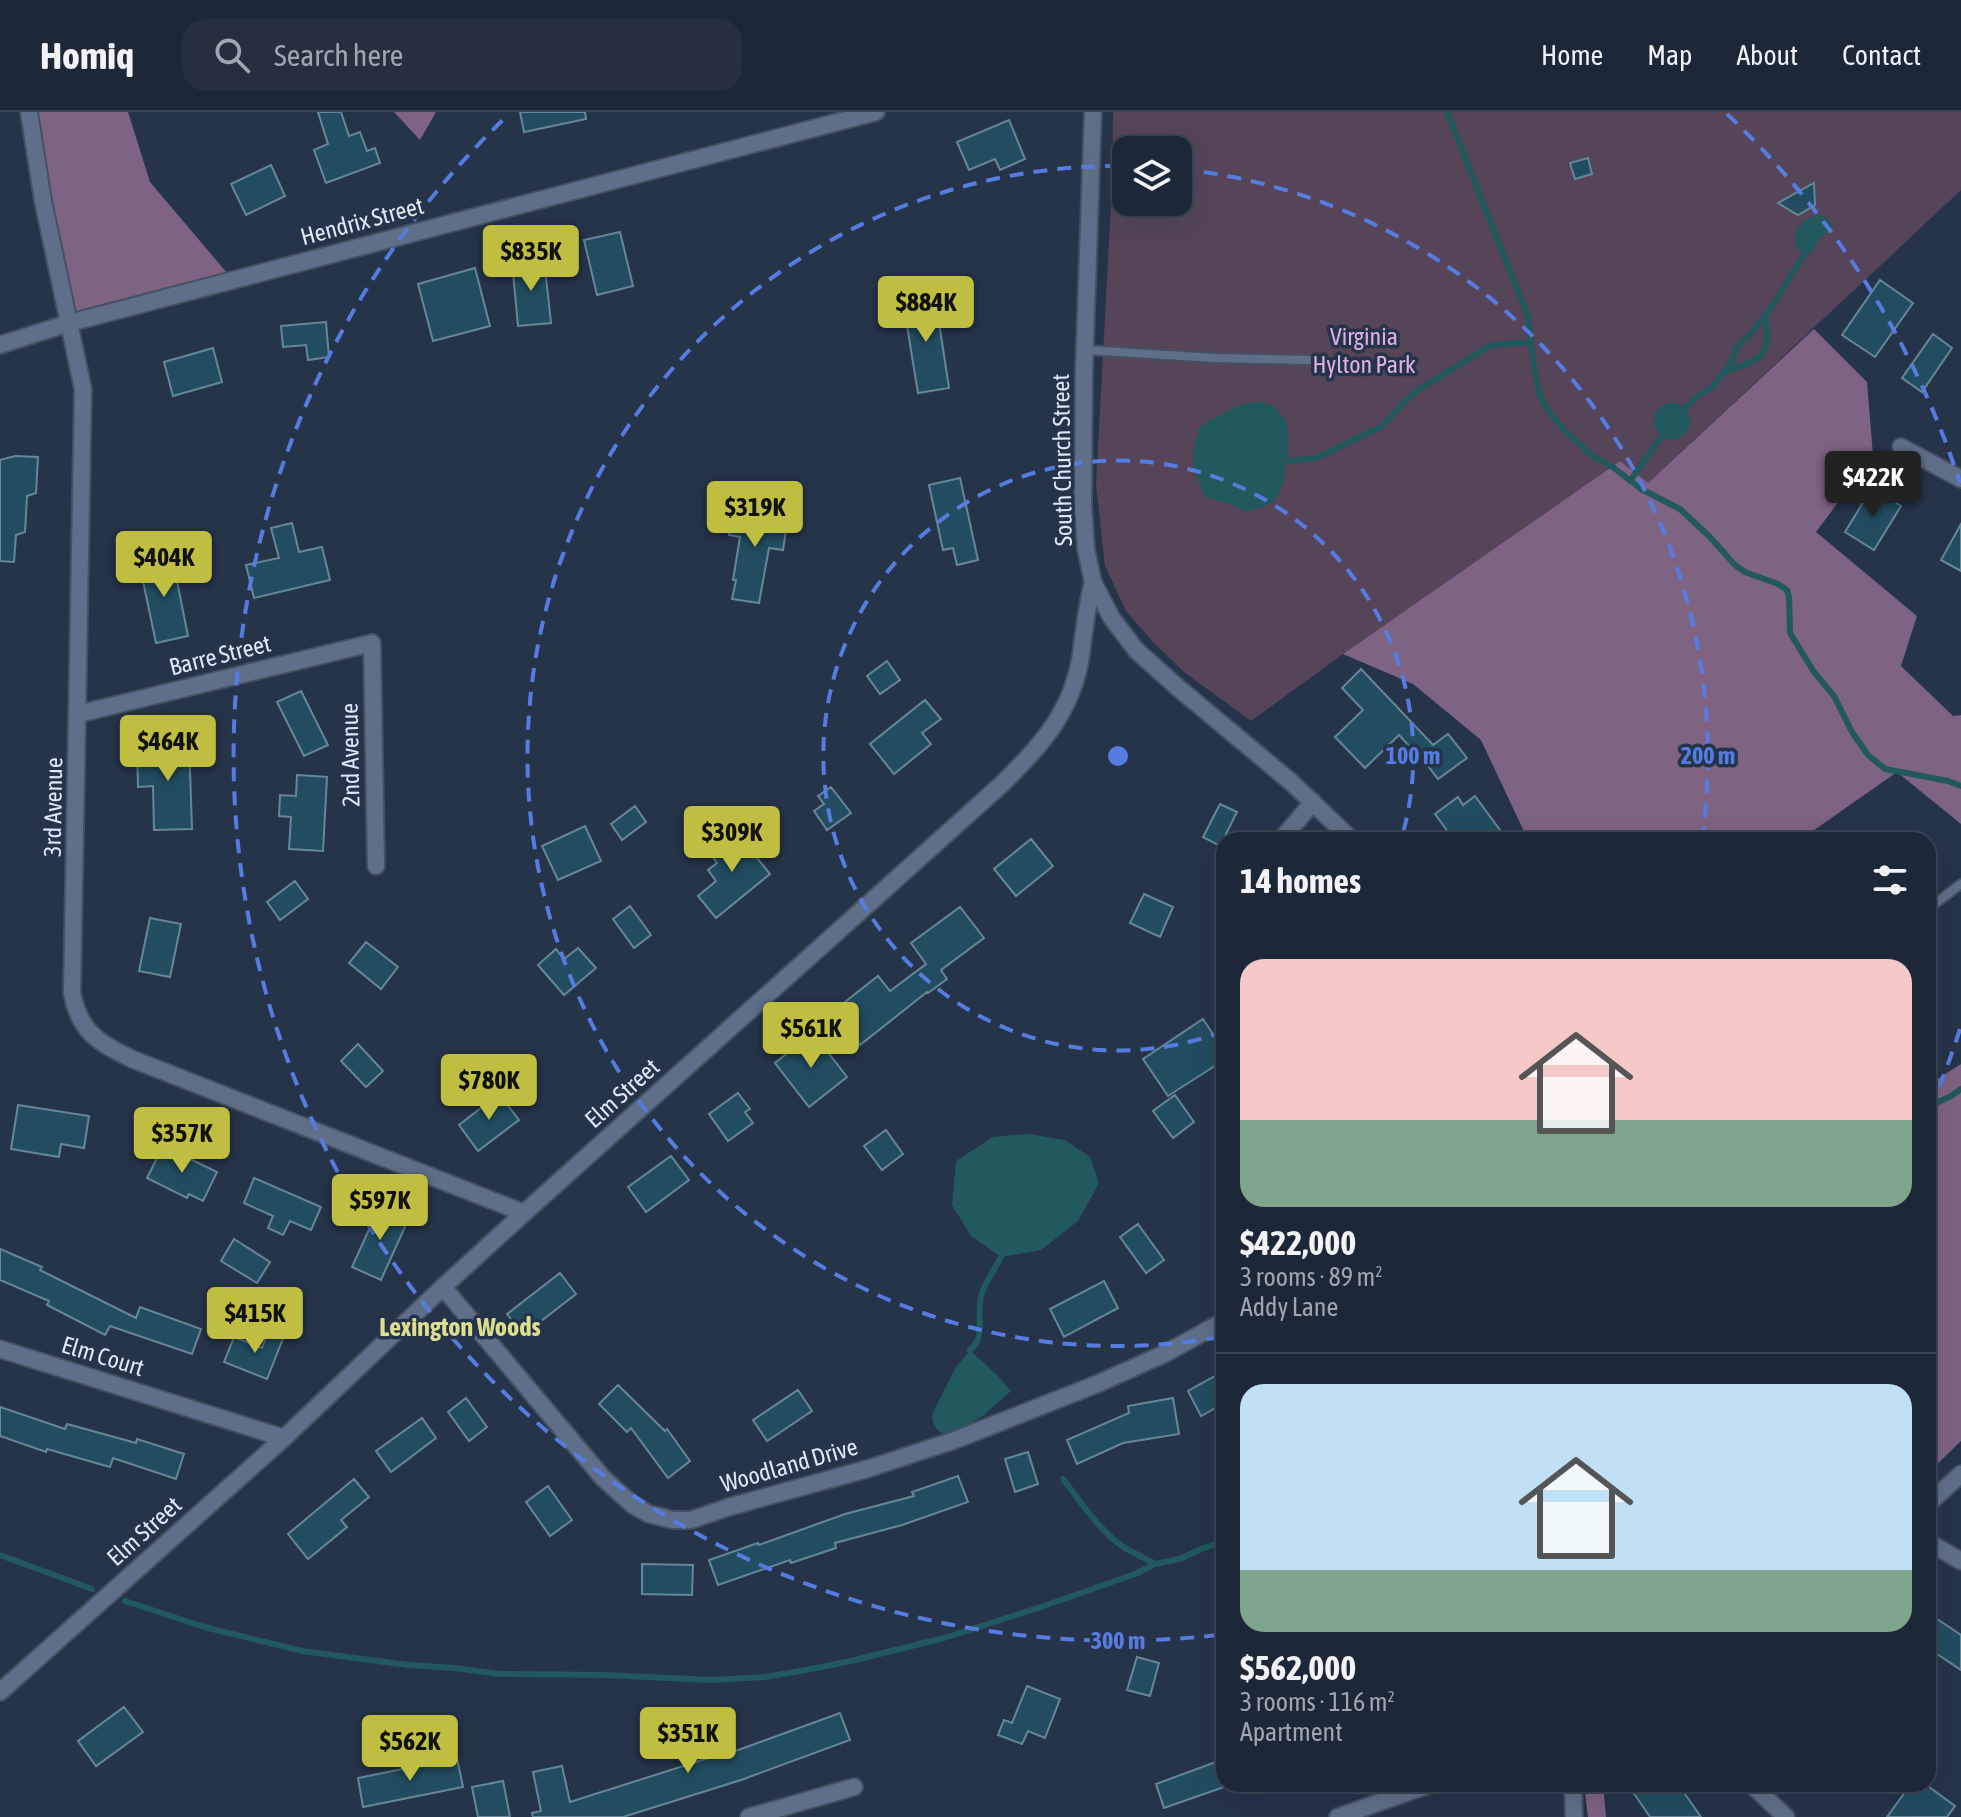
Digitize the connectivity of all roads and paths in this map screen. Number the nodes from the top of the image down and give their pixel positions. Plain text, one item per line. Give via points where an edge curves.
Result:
1 (29, 112) edge
2 (876, 112) edge
3 (1093, 112) edge
4 (851, 115) edge
5 (69, 323) junction
6 (0, 345) edge
7 (1086, 350) junction
8 (1308, 360) dead end
9 (1901, 447) dead end
10 (1961, 479) edge
11 (1093, 582) junction
12 (372, 643) joint
13 (78, 714) junction
14 (1313, 802) junction
15 (1288, 832) edge
16 (1344, 832) edge
17 (376, 866) dead end
18 (1961, 884) edge
19 (1936, 903) edge
20 (524, 1213) junction
21 (443, 1287) junction
22 (1216, 1325) edge
23 (0, 1349) edge
24 (284, 1438) junction
25 (1961, 1474) edge
26 (1936, 1497) edge
27 (1936, 1547) edge
28 (1961, 1561) edge
29 (0, 1692) edge
30 (854, 1787) dead end
31 (1408, 1792) edge
32 (1573, 1792) edge
33 (1759, 1792) edge
34 (749, 1817) edge
35 (1338, 1817) edge
36 (1574, 1817) edge
37 (1786, 1817) edge

1 - 5 street, 3rd Avenue
2 - 4 street, Hendrix Street
3 - 7 street, South Church Street
4 - 5 street, Hendrix Street
5 - 6 street, Hendrix Street
5 - 13 street, 3rd Avenue via 83,389
7 - 8 lane
7 - 11 street, South Church Street via 1083,505
9 - 10 street
11 - 14 street, South Church Street via 1136,650
11 - 20 street, Elm Street via 1072,691 1058,722 1030,756
12 - 13 street, Barre Street
12 - 17 street, 2nd Avenue
13 - 20 street, 3rd Avenue via 72,993 84,1027 132,1059
14 - 15 street
14 - 16 street, South Church Street
18 - 19 lane
20 - 21 street, Elm Street
21 - 22 street, Woodland Drive via 603,1478 633,1505 673,1520 691,1520 955,1440 1097,1384
21 - 24 street, Elm Street
23 - 24 street, Elm Court
24 - 29 street, Elm Street
25 - 26 street
27 - 28 street
30 - 34 street
31 - 35 street
32 - 36 street
33 - 37 street

